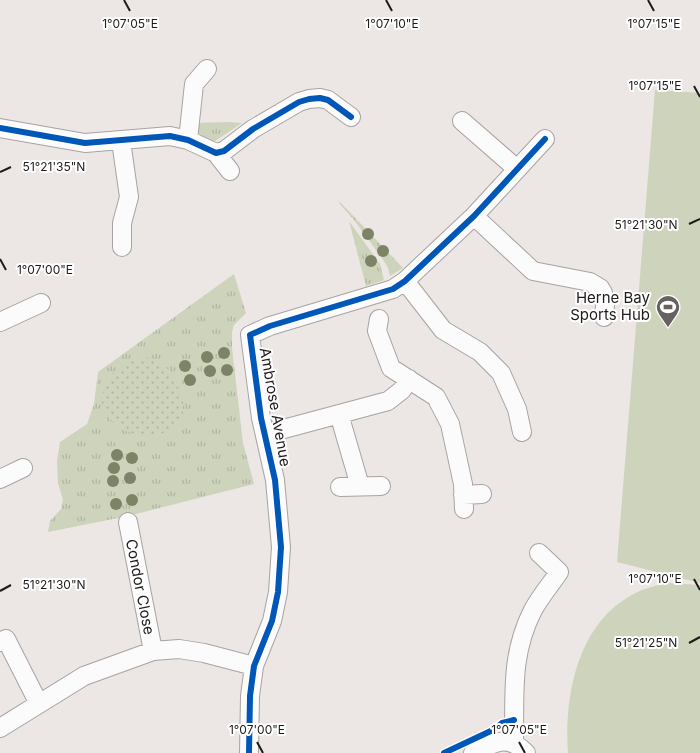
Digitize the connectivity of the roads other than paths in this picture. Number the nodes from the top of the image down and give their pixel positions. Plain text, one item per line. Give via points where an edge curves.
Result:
1 (207, 69) dead end
2 (351, 117) dead end
3 (462, 121) dead end
4 (0, 128) edge
5 (545, 139) dead end
6 (188, 140) junction
7 (121, 141) junction
8 (216, 153) junction
9 (517, 169) junction
10 (230, 171) dead end
11 (474, 216) junction
12 (122, 247) dead end
13 (405, 281) junction
14 (41, 303) dead end
15 (604, 317) dead end
16 (379, 319) dead end
17 (0, 322) edge
18 (408, 379) junction
19 (339, 414) junction
20 (522, 432) dead end
21 (264, 434) junction
22 (23, 468) dead end
23 (0, 479) edge
24 (360, 486) junction
25 (381, 486) dead end
26 (340, 487) dead end
27 (482, 494) dead end
28 (128, 522) dead end
29 (539, 553) dead end
30 (0, 642) edge
31 (153, 651) junction
32 (254, 666) junction
33 (39, 704) junction
34 (0, 728) edge
35 (522, 749) edge
36 (249, 753) edge
37 (473, 753) edge

1 - 6 street via 194,84
2 - 8 street via 328,100 309,99
3 - 9 street
4 - 7 street via 85,143
5 - 9 street, Ambrose Avenue
6 - 7 street via 170,136
6 - 8 street
7 - 12 street via 129,197 122,223
8 - 10 street
9 - 11 street, Ambrose Avenue
11 - 13 street, Ambrose Avenue
11 - 15 street via 534,271 590,282 600,288 605,305
13 - 20 street via 443,330 480,352 501,373 517,409
13 - 21 street, Ambrose Avenue via 393,289 250,335
14 - 17 street
16 - 18 street via 377,331 390,368
18 - 19 street via 402,390 388,402
18 - 27 street via 436,397 450,424 464,502
19 - 21 street
19 - 24 street
21 - 32 street, Ambrose Avenue via 275,480 281,547 272,621
22 - 23 street
24 - 25 street
24 - 26 street
28 - 31 street, Condor Close
29 - 35 street via 559,572 534,609 515,666
30 - 33 street via 6,639
31 - 32 street, Condor Close via 178,649
31 - 33 street, Condor Close via 84,676
32 - 36 street, Ambrose Avenue
33 - 34 street, Condor Close
35 - 37 street via 508,741 496,742

